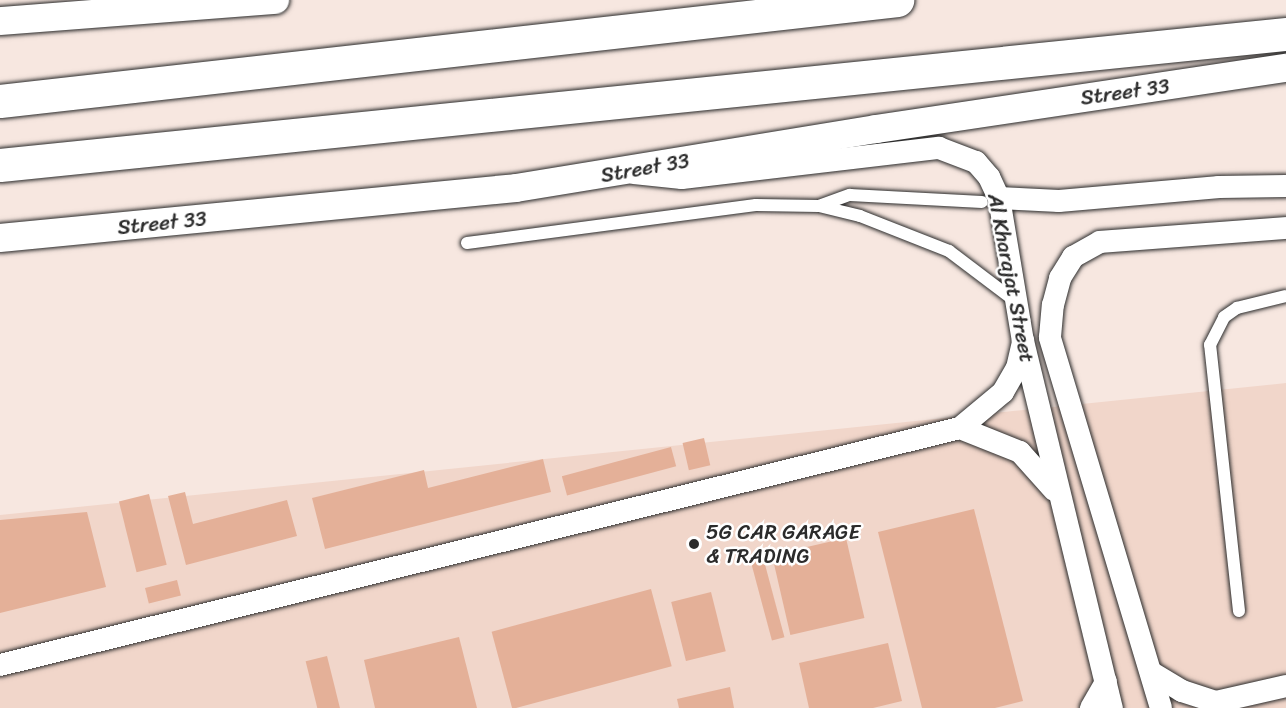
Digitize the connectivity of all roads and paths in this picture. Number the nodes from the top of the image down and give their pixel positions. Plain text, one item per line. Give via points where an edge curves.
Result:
1 (275, 0) edge
2 (897, 0) edge
3 (0, 21) edge
4 (1286, 34) edge
5 (1286, 68) edge
6 (0, 101) edge
7 (0, 165) edge
8 (627, 171) junction
9 (1286, 186) edge
10 (990, 200) junction
11 (819, 206) junction
12 (1286, 228) edge
13 (0, 238) edge
14 (467, 243) dead end
15 (1286, 296) edge
16 (1016, 301) junction
17 (1023, 340) junction
18 (960, 428) junction
19 (1060, 502) junction
20 (1239, 611) dead end
21 (0, 665) edge
22 (1152, 673) junction
23 (1106, 682) junction
24 (1286, 686) edge
25 (1213, 705) edge
26 (1091, 708) edge
27 (1112, 708) edge
28 (1161, 708) edge

1 - 3 street
2 - 6 highway
4 - 7 highway, Street 33
5 - 8 street, Street 33 via 876,129
8 - 10 street, Al Kharajat Street via 682,178 939,148 976,162 989,177
8 - 13 street, Street 33 via 516,188
9 - 10 street via 1219,187 1059,201
10 - 11 lane via 850,195
10 - 16 street, Al Kharajat Street
11 - 14 lane via 756,205
11 - 16 lane via 860,216 949,251
12 - 22 street, Al Kharajat Street via 1100,242 1073,257 1060,278 1050,337
15 - 20 lane via 1237,308 1220,324 1210,345
16 - 17 street, Al Kharajat Street
17 - 18 street via 1017,368 1003,392
17 - 19 street, Al Kharajat Street
18 - 19 street via 1020,452 1050,483
18 - 21 street
19 - 23 street, Al Kharajat Street
22 - 25 street
22 - 28 street, Al Kharajat Street
23 - 26 street
23 - 27 street, Al Kharajat Street
24 - 25 street

